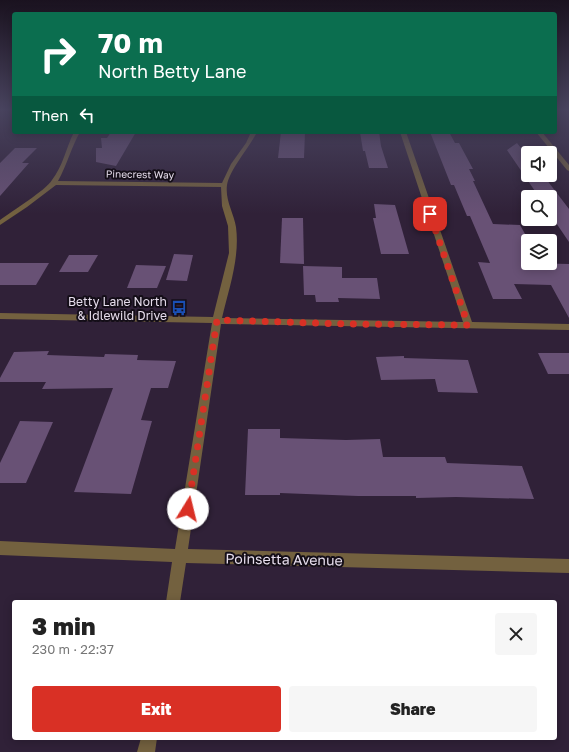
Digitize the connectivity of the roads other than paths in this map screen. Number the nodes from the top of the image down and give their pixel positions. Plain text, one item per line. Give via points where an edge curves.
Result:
1 (70, 144) edge
2 (248, 144) edge
3 (406, 144) edge
4 (549, 144) edge
5 (569, 169) edge
6 (54, 183) junction
7 (224, 185) junction
8 (0, 223) edge
9 (0, 316) edge
10 (217, 320) junction
11 (468, 325) junction
12 (569, 327) edge
13 (0, 548) edge
14 (181, 556) junction
15 (569, 566) edge
16 (173, 600) edge
17 (149, 740) edge
18 (146, 752) edge

1 - 6 street via 63,167
2 - 7 street via 234,164
3 - 11 street
4 - 5 street
6 - 7 street, Pinecrest Way
6 - 8 street
7 - 10 street via 225,206 232,226 233,253
9 - 10 street
10 - 11 street
10 - 14 street
11 - 12 street
13 - 14 street, Poinsetta Avenue
14 - 15 street, Poinsetta Avenue
14 - 16 street
17 - 18 street

